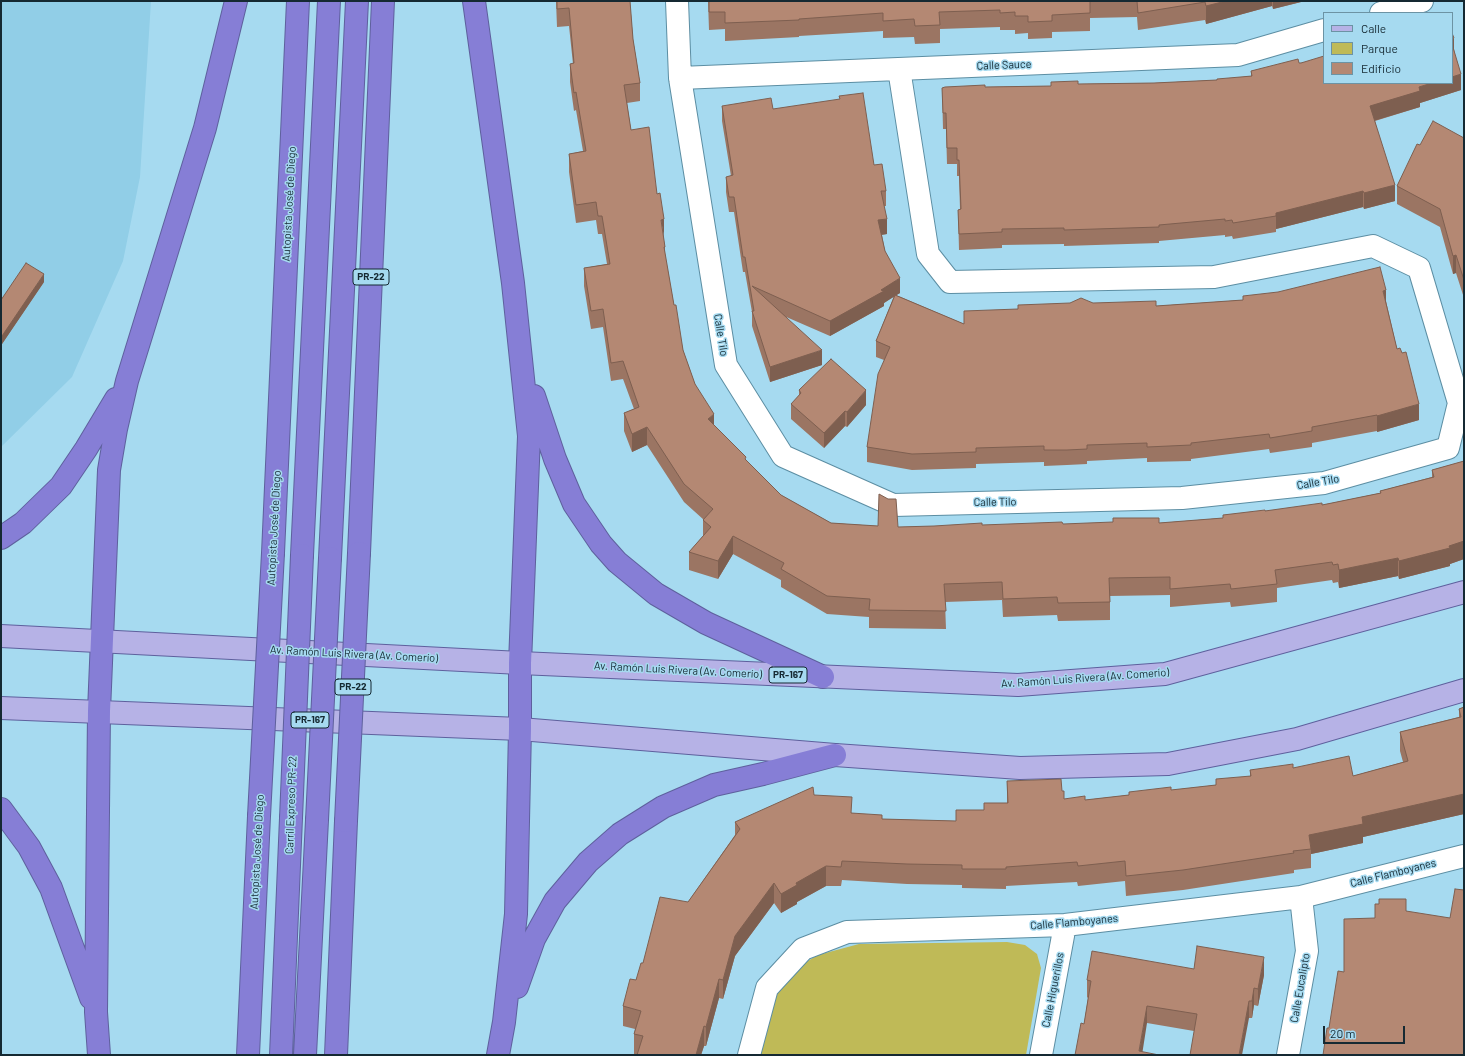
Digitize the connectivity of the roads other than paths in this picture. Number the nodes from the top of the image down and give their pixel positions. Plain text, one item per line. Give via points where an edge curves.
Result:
1 (236, 1) edge
2 (298, 1) edge
3 (329, 1) edge
4 (357, 1) edge
5 (383, 1) edge
6 (474, 1) edge
7 (677, 1) edge
8 (1422, 1) edge
9 (1384, 12) edge
10 (1323, 30) edge
11 (899, 69) junction
12 (680, 78) junction
13 (521, 356) junction
14 (127, 381) junction
15 (1, 538) edge
16 (1464, 592) edge
17 (1, 636) edge
18 (101, 640) junction
19 (520, 663) junction
20 (823, 677) junction
21 (1464, 690) edge
22 (1, 708) edge
23 (99, 711) junction
24 (520, 729) junction
25 (835, 755) junction
26 (1, 810) edge
27 (1464, 856) edge
28 (1301, 897) junction
29 (1065, 924) junction
30 (96, 1012) junction
31 (504, 1022) junction
32 (99, 1055) edge
33 (248, 1055) edge
34 (281, 1055) edge
35 (305, 1055) edge
36 (336, 1055) edge
37 (498, 1055) edge
38 (749, 1055) edge
39 (1041, 1055) edge
40 (1288, 1055) edge

1 - 14 highway via 205,128
2 - 33 highway, Autopista José de Diego, bridge
3 - 34 highway, Carril Expreso PR-22, bridge
4 - 35 highway, bridge
5 - 36 highway, PR-22, bridge
6 - 13 highway
7 - 12 street, Calle Tilo
8 - 9 street
10 - 11 street, Calle Sauce via 1238,55
11 - 12 street, Calle Sauce
11 - 12 street, Calle Tilo via 928,254 950,282 1214,277 1373,246 1419,268 1459,403 1448,448 1324,483 1182,498 893,505 783,456 726,365
13 - 19 highway via 529,436
13 - 20 highway via 555,459 574,504 612,556 656,594 706,623
14 - 15 highway via 61,486 22,523
14 - 18 highway via 108,470
16 - 20 main road, Av. Ramón Luis Rivera (Av. Comerío) / PR-167 via 1165,674 1018,684
17 - 18 main road, Av. Ramón Luis Rivera (Av. Comerío) / PR-167
18 - 19 main road, Av. Ramón Luis Rivera (Av. Comerío) / PR-167
18 - 23 highway
19 - 20 main road, Av. Ramón Luis Rivera (Av. Comerío) / PR-167
19 - 24 highway
21 - 25 main road, PR-167 via 1297,739 1168,764 1020,768
22 - 23 main road, PR-167
23 - 24 main road, PR-167
23 - 30 highway
24 - 25 main road, PR-167
24 - 31 highway via 516,914
25 - 31 highway via 714,785 663,807 620,834 588,862 554,902 534,939
26 - 30 highway via 29,847 51,888
27 - 28 street, Calle Flamboyanes
28 - 29 street, Calle Flamboyanes
28 - 40 street, Calle Eucalipto via 1307,951
29 - 38 street, Calle Flamboyanes via 847,932 803,948 767,988
29 - 39 street, Calle Higuerillos
30 - 32 highway
31 - 37 highway

